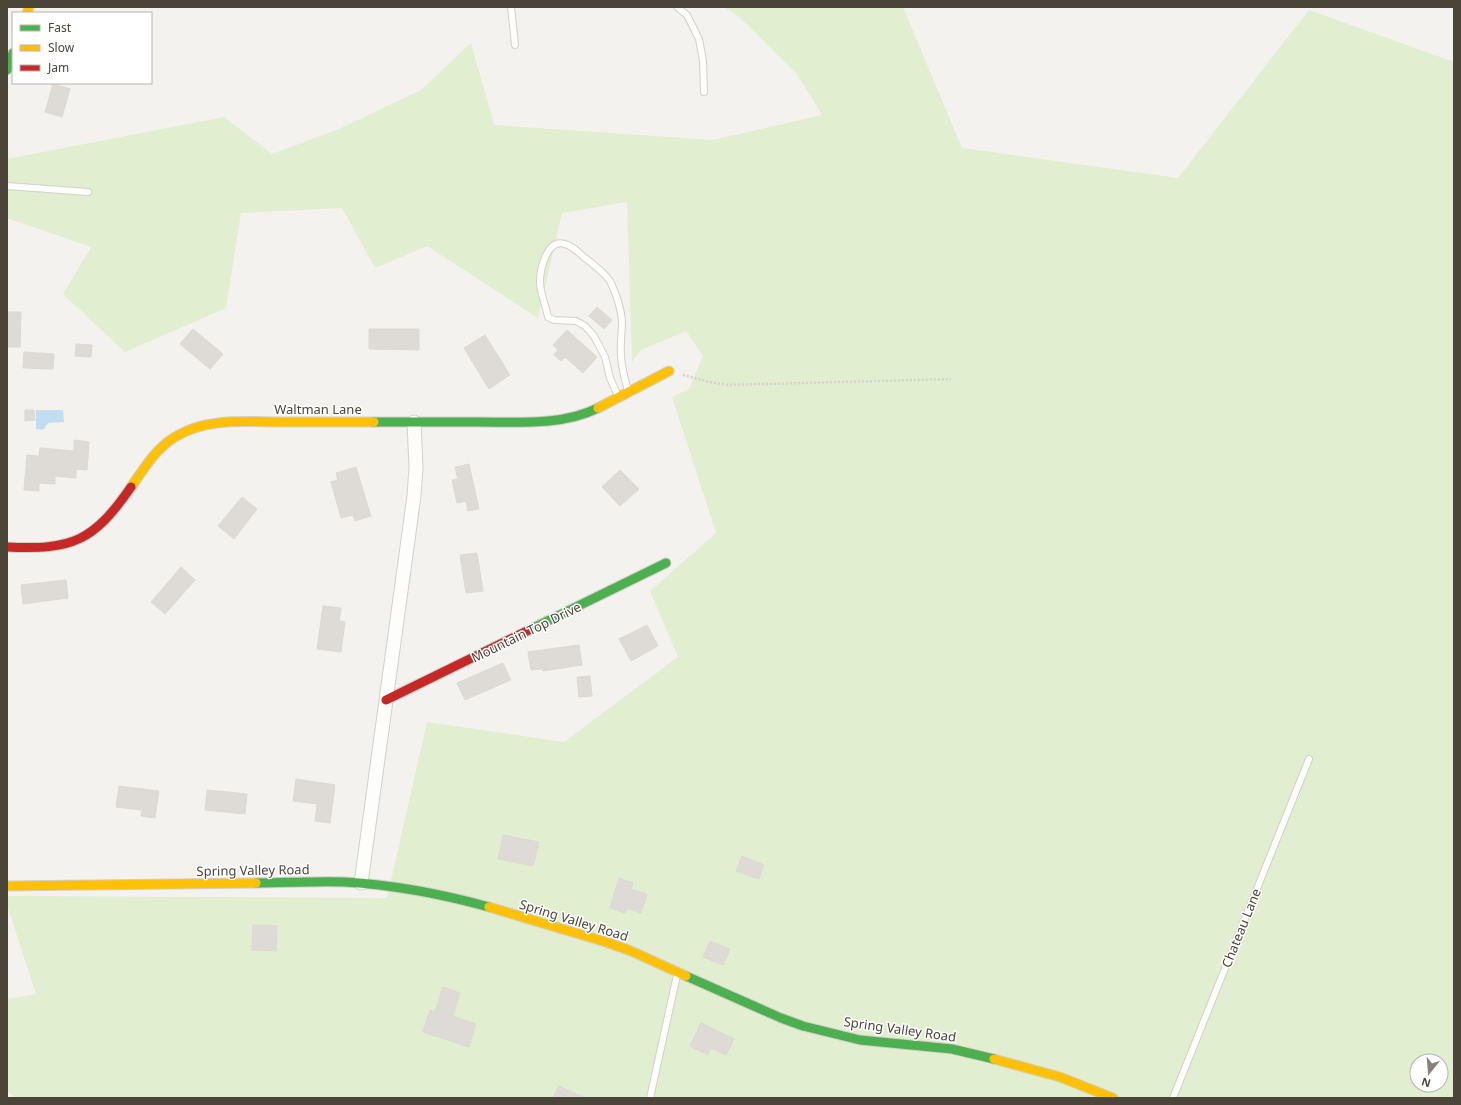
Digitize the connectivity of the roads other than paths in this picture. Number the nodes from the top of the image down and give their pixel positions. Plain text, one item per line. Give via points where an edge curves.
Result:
1 (511, 7) edge
2 (677, 7) edge
3 (515, 45) dead end
4 (12, 56) edge
5 (7, 70) edge
6 (704, 92) dead end
7 (7, 186) edge
8 (88, 192) dead end
9 (669, 372) road end
10 (629, 392) junction
11 (618, 398) junction
12 (414, 422) junction
13 (7, 547) edge
14 (666, 563) dead end
15 (386, 700) junction
16 (1309, 759) dead end
17 (362, 883) junction
18 (7, 886) edge
19 (678, 971) junction
20 (650, 1098) edge
21 (1112, 1098) edge
22 (1173, 1098) edge

1 - 3 lane
2 - 6 lane via 686,15 699,39
4 - 5 street
7 - 8 lane
9 - 10 street, Waltman Lane
10 - 11 street, Waltman Lane
10 - 11 lane via 622,367 622,320 611,282 594,264 572,248 564,244 552,247 546,253 540,273 548,317 554,320 576,320 594,336 605,357
11 - 12 street, Waltman Lane via 586,414 561,419 534,422
12 - 13 street, Waltman Lane via 225,422 190,428 158,450 111,513 86,536 69,544 54,547
12 - 15 street via 415,486
14 - 15 street, Mountain Top Drive
15 - 17 street
16 - 22 lane, Chateau Lane
17 - 18 street, Spring Valley Road via 333,881
17 - 19 street, Spring Valley Road via 444,895 617,946
19 - 20 lane
19 - 21 street, Spring Valley Road via 803,1026 860,1040 977,1054 1060,1077

